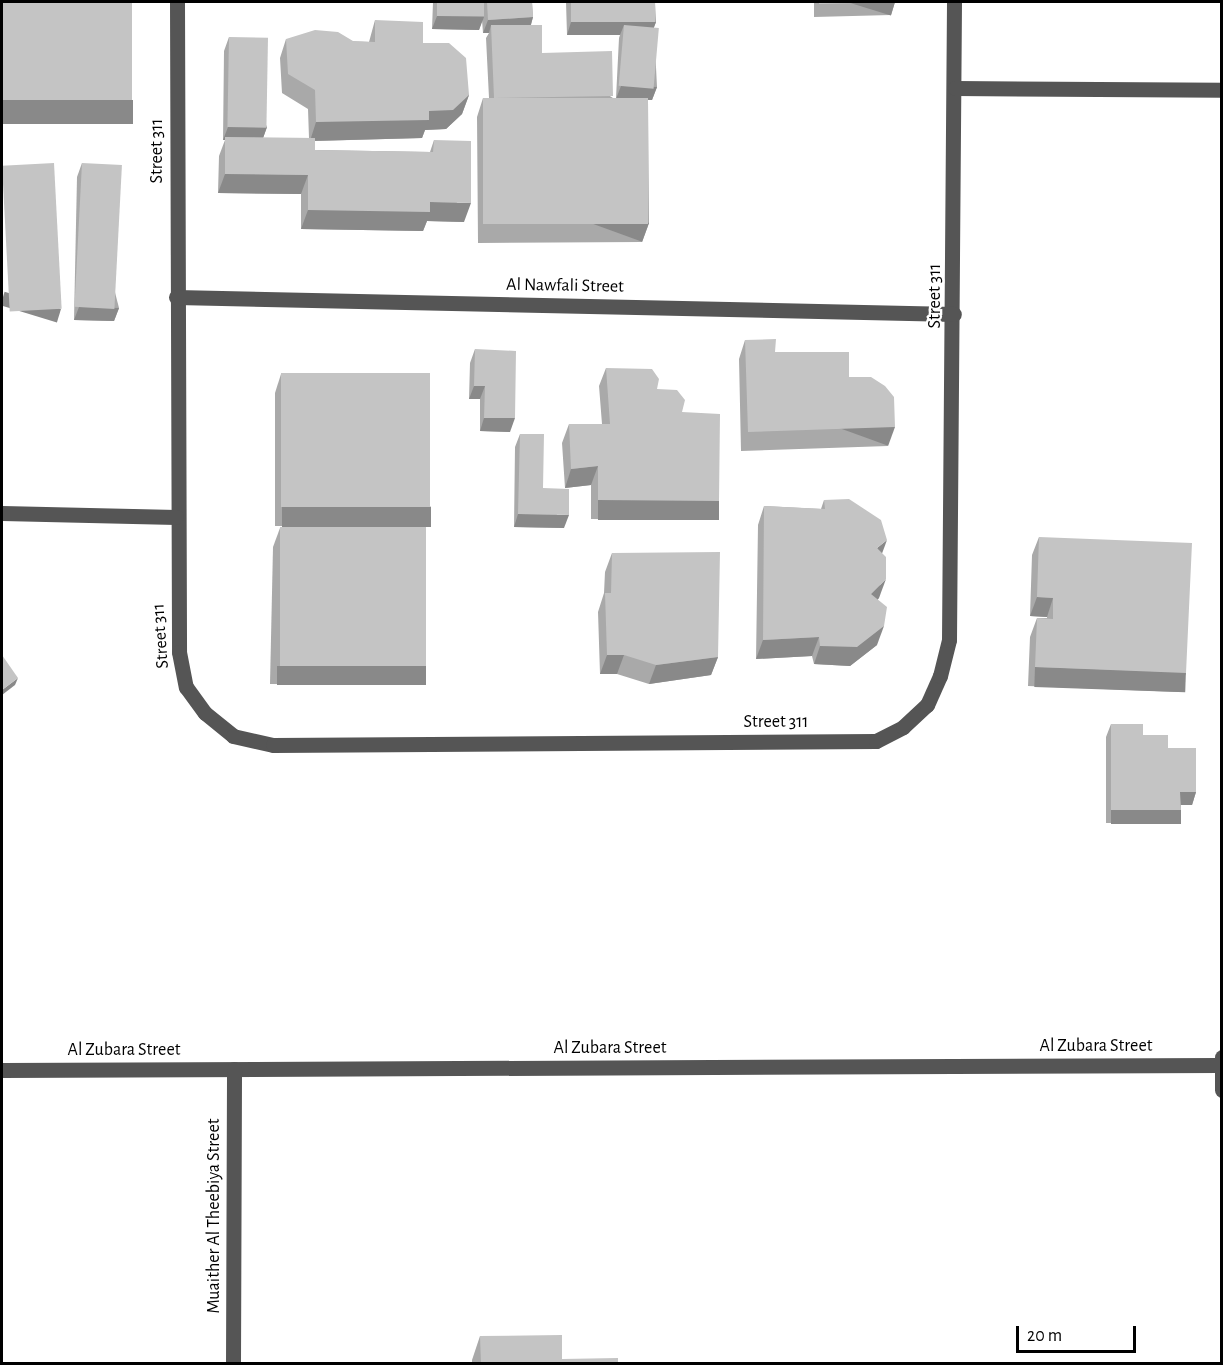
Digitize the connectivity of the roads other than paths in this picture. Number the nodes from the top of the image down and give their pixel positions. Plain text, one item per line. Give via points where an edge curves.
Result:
1 (177, 2) edge
2 (954, 2) edge
3 (954, 88) junction
4 (1221, 90) edge
5 (176, 297) junction
6 (954, 314) junction
7 (2, 513) edge
8 (176, 517) junction
9 (1220, 1061) edge
10 (234, 1069) junction
11 (2, 1070) edge
12 (1221, 1090) edge
13 (233, 1364) edge

1 - 5 street, Street 311
2 - 3 street, Street 311
3 - 4 street
3 - 6 street, Street 311
5 - 6 street, Al Nawfali Street
5 - 8 street, Street 311
6 - 8 street, Street 311 via 949,640 940,676 927,705 903,727 876,741 273,746 233,736 205,713 186,687 179,652
7 - 8 street
9 - 10 street, Al Zubara Street
9 - 12 street
10 - 11 street, Al Zubara Street
10 - 13 street, Muaither Al Theebiya Street

